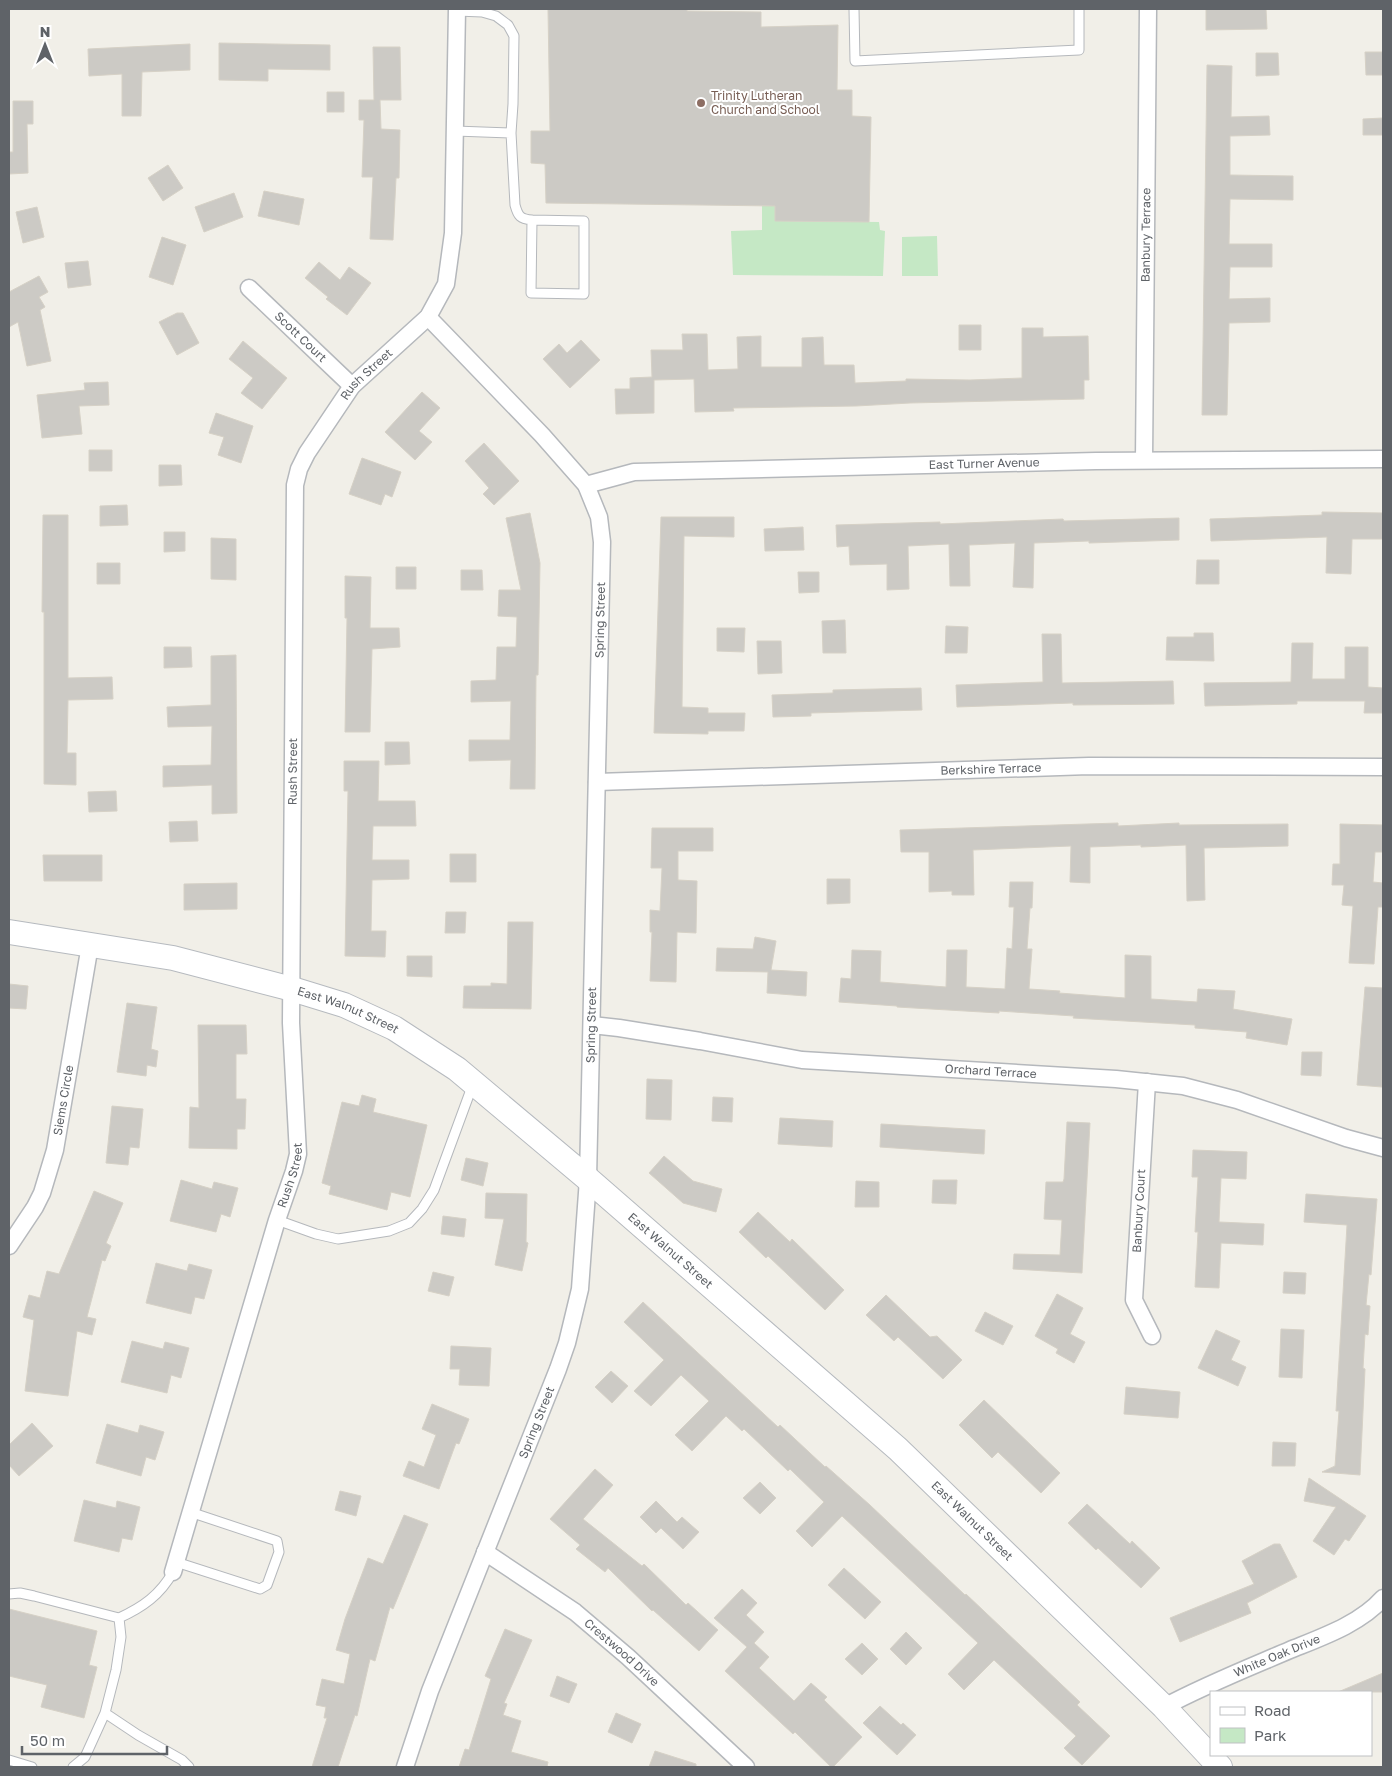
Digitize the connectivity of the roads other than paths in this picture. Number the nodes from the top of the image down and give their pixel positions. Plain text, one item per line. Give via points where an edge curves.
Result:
1 (854, 9) edge
2 (1079, 9) edge
3 (1148, 9) edge
4 (457, 10) edge
5 (456, 131) junction
6 (511, 133) junction
7 (532, 220) junction
8 (249, 288) dead end
9 (428, 317) junction
10 (352, 386) junction
11 (1383, 459) edge
12 (1144, 460) junction
13 (586, 485) junction
14 (1383, 767) edge
15 (597, 782) junction
16 (9, 932) edge
17 (90, 944) junction
18 (292, 988) junction
19 (592, 1025) junction
20 (1147, 1082) junction
21 (473, 1084) junction
22 (1383, 1148) edge
23 (588, 1179) junction
24 (277, 1220) junction
25 (9, 1246) edge
26 (1152, 1336) dead end
27 (190, 1512) junction
28 (485, 1552) junction
29 (175, 1567) junction
30 (9, 1594) edge
31 (1383, 1598) edge
32 (119, 1618) junction
33 (1164, 1707) junction
34 (105, 1713) junction
35 (9, 1760) edge
36 (32, 1767) edge
37 (73, 1767) edge
38 (189, 1767) edge
39 (405, 1767) edge
40 (746, 1767) edge
41 (1220, 1767) edge

1 - 2 lane via 855,61 1079,50
3 - 12 street, Banbury Terrace
4 - 5 street, Rush Street
4 - 6 lane via 496,16 508,25 514,36
5 - 6 lane
5 - 9 street, Rush Street via 451,256 446,284
6 - 7 lane via 515,205 518,216
7 - 7 lane via 531,293 584,294 584,221
8 - 10 street, Scott Court
9 - 10 street, Rush Street
9 - 13 street, Spring Street
10 - 18 street, Rush Street via 307,453 295,485
11 - 12 street, East Turner Avenue
12 - 13 street, East Turner Avenue via 634,472
13 - 15 street, Spring Street via 599,517 602,542
14 - 15 street, Berkshire Terrace via 1089,766
15 - 19 street, Spring Street
16 - 17 street, East Walnut Street
17 - 18 street, East Walnut Street via 172,958
17 - 25 street, Siems Circle via 55,1150 42,1193
18 - 21 street, East Walnut Street via 344,1005 394,1028 457,1069
18 - 24 street, Rush Street via 298,1154
19 - 20 street, Orchard Terrace via 802,1060
19 - 23 street, Spring Street
20 - 22 street, Orchard Terrace via 1183,1086 1229,1098
20 - 26 street, Banbury Court via 1134,1300
21 - 23 street, East Walnut Street
21 - 24 lane via 434,1190 409,1223 389,1231 338,1239
23 - 28 street, Spring Street via 580,1289 567,1343
23 - 33 street, East Walnut Street via 898,1449
24 - 27 street, Rush Street
27 - 29 street, Rush Street
27 - 29 lane via 278,1542 279,1552 267,1585 260,1589
28 - 39 street, Spring Street via 430,1691
28 - 40 street, Crestwood Drive via 575,1612
29 - 32 lane via 164,1588 139,1609
30 - 32 lane via 34,1596
31 - 33 street, White Oak Drive via 1356,1620 1331,1633
32 - 34 lane via 121,1637
33 - 41 street, East Walnut Street
34 - 37 lane via 84,1757
34 - 38 lane
35 - 36 lane

